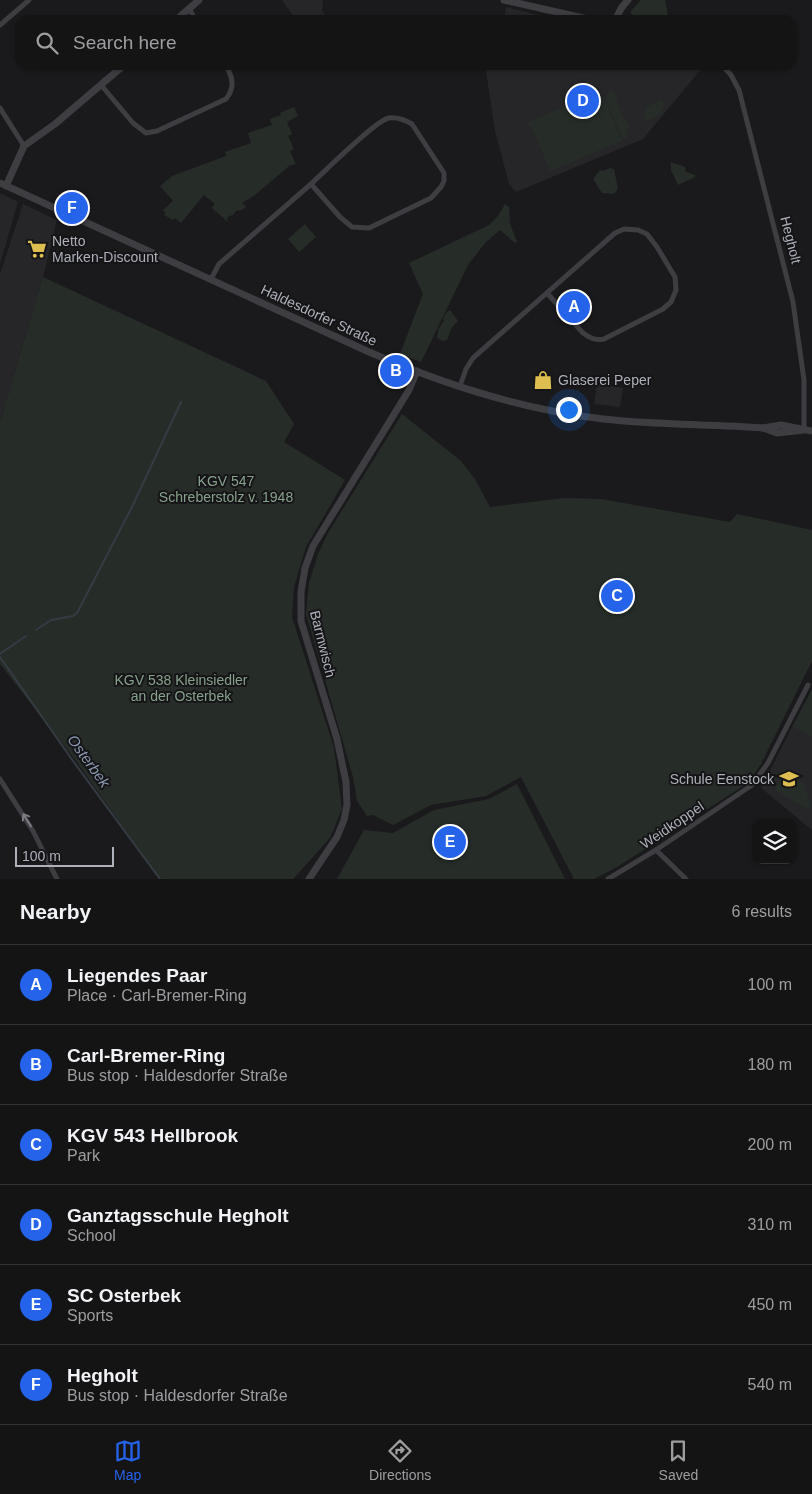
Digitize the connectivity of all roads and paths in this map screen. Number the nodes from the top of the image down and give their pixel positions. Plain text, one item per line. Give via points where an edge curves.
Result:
1 (29, 0) edge
2 (199, 0) edge
3 (504, 0) edge
4 (628, 0) edge
5 (189, 9) junction
6 (182, 15) edge
7 (193, 15) edge
8 (570, 15) edge
9 (618, 15) edge
10 (0, 25) edge
11 (118, 70) edge
12 (228, 70) edge
13 (727, 70) edge
14 (101, 85) junction
15 (0, 108) edge
16 (24, 146) junction
17 (3, 184) edge
18 (311, 184) junction
19 (211, 279) junction
20 (547, 293) junction
21 (417, 372) junction
22 (460, 386) junction
23 (808, 430) edge
24 (808, 685) dead end
25 (0, 779) edge
26 (656, 850) junction
27 (57, 879) edge
28 (309, 879) edge
29 (608, 879) edge
30 (686, 879) edge

1 - 10 street
2 - 5 street
3 - 8 street
4 - 9 street
5 - 6 street
5 - 7 street
11 - 14 street
12 - 14 street via 233,85 226,99 146,133 133,123
13 - 23 street, Hegholt via 740,90 790,287 801,349
14 - 16 street
15 - 16 street
16 - 17 street
17 - 19 street, Haldesdorfer Straße
18 - 18 street via 352,227 369,228 431,198 441,187 444,173 412,124 404,119 389,118 372,128
18 - 19 street via 224,259
19 - 21 street, Haldesdorfer Straße
20 - 20 street via 615,233 628,228 650,237 677,283 671,302 663,309 598,340 583,333
20 - 22 street via 473,358
21 - 22 street, Haldesdorfer Straße
21 - 28 street, Barmwisch via 313,546 305,568 301,592 302,621 337,739 347,805 337,837
22 - 23 street, Haldesdorfer Straße via 525,405 587,417 655,424 763,428 781,425
24 - 26 street, Weidkoppel via 768,763 752,785
27 -> 25 street via 34,831
26 - 29 street, Weidkoppel
26 - 30 street

